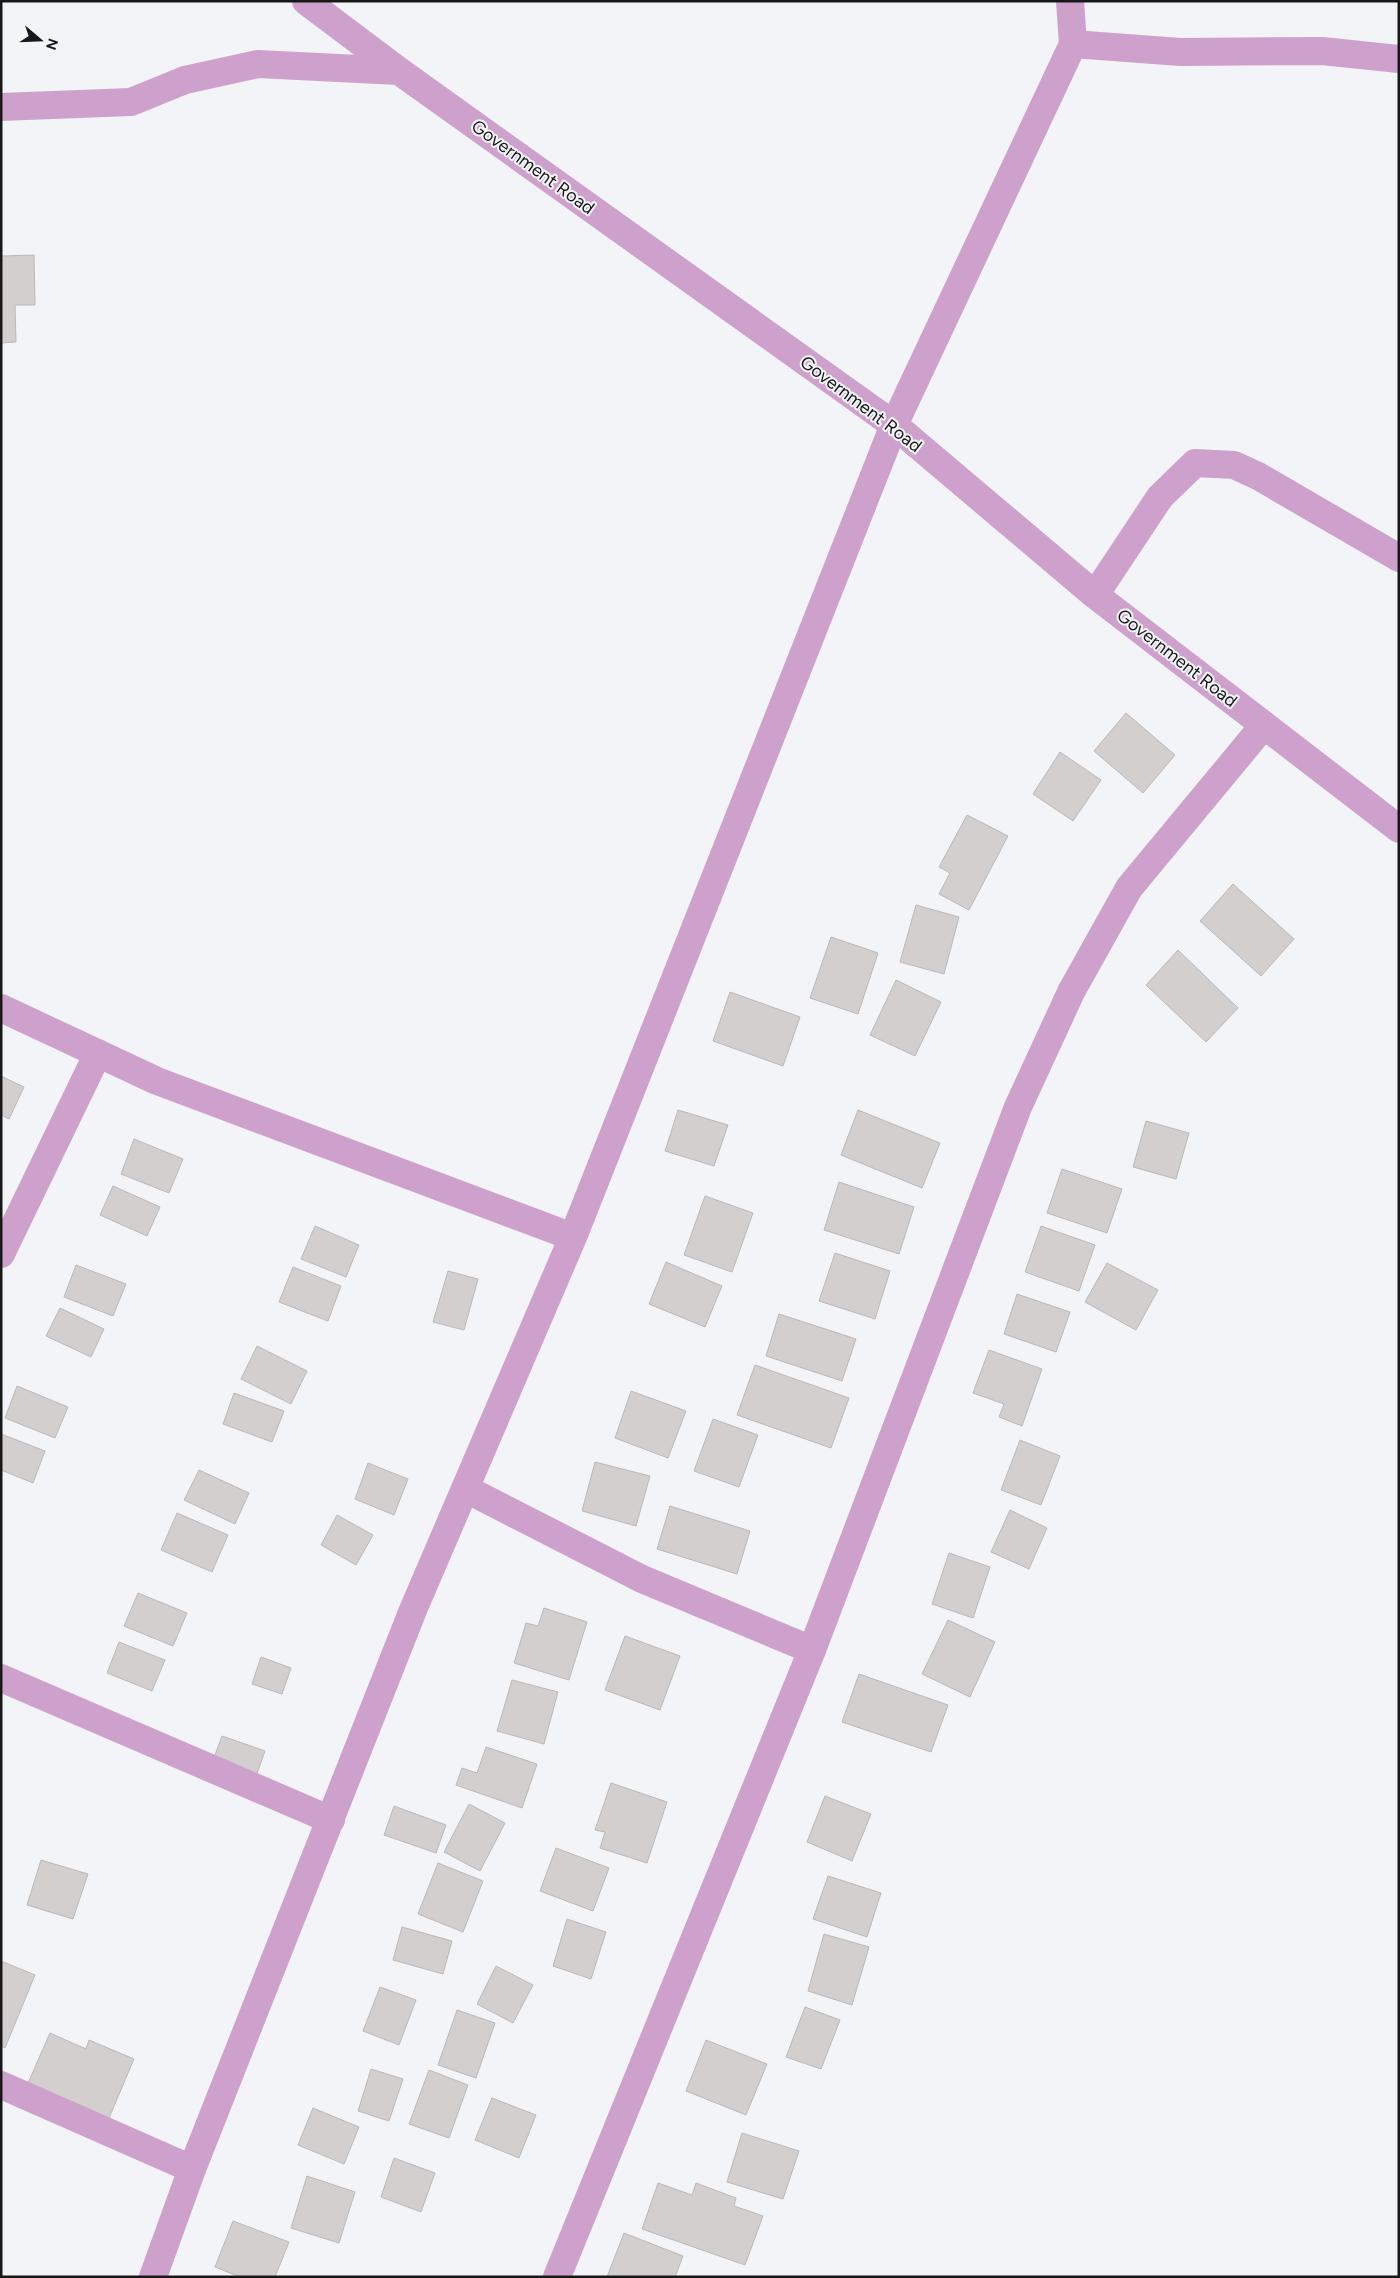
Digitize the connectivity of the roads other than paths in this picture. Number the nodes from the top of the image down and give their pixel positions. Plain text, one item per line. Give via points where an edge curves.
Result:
1 (306, 1) edge
2 (1070, 1) edge
3 (1073, 44) junction
4 (1399, 59) edge
5 (399, 71) junction
6 (1, 107) edge
7 (894, 425) junction
8 (1399, 558) edge
9 (1095, 595) junction
10 (1264, 725) junction
11 (1399, 829) edge
12 (1, 1008) edge
13 (98, 1053) junction
14 (573, 1237) junction
15 (1, 1254) edge
16 (466, 1489) junction
17 (812, 1650) junction
18 (1, 1678) edge
19 (331, 1820) junction
20 (1, 2085) edge
21 (192, 2170) junction
22 (153, 2277) edge
23 (557, 2277) edge

1 - 5 street, Government Road
2 - 3 street
3 - 4 street via 1180,52 1322,52
3 - 7 street
5 - 6 street via 258,64 185,80 131,102
5 - 7 street, Government Road
7 - 9 street, Government Road
7 - 14 street
8 - 9 street via 1258,476 1234,465 1194,463 1160,497
9 - 10 street, Government Road
10 - 11 street, Government Road
10 - 17 street via 1129,888 1071,992 1018,1108
12 - 13 street
13 - 14 street via 157,1081
13 - 15 street
14 - 16 street
16 - 17 street via 642,1579
16 - 19 street via 413,1610
17 - 23 street
18 - 19 street
19 - 21 street
20 - 21 street
21 - 22 street

